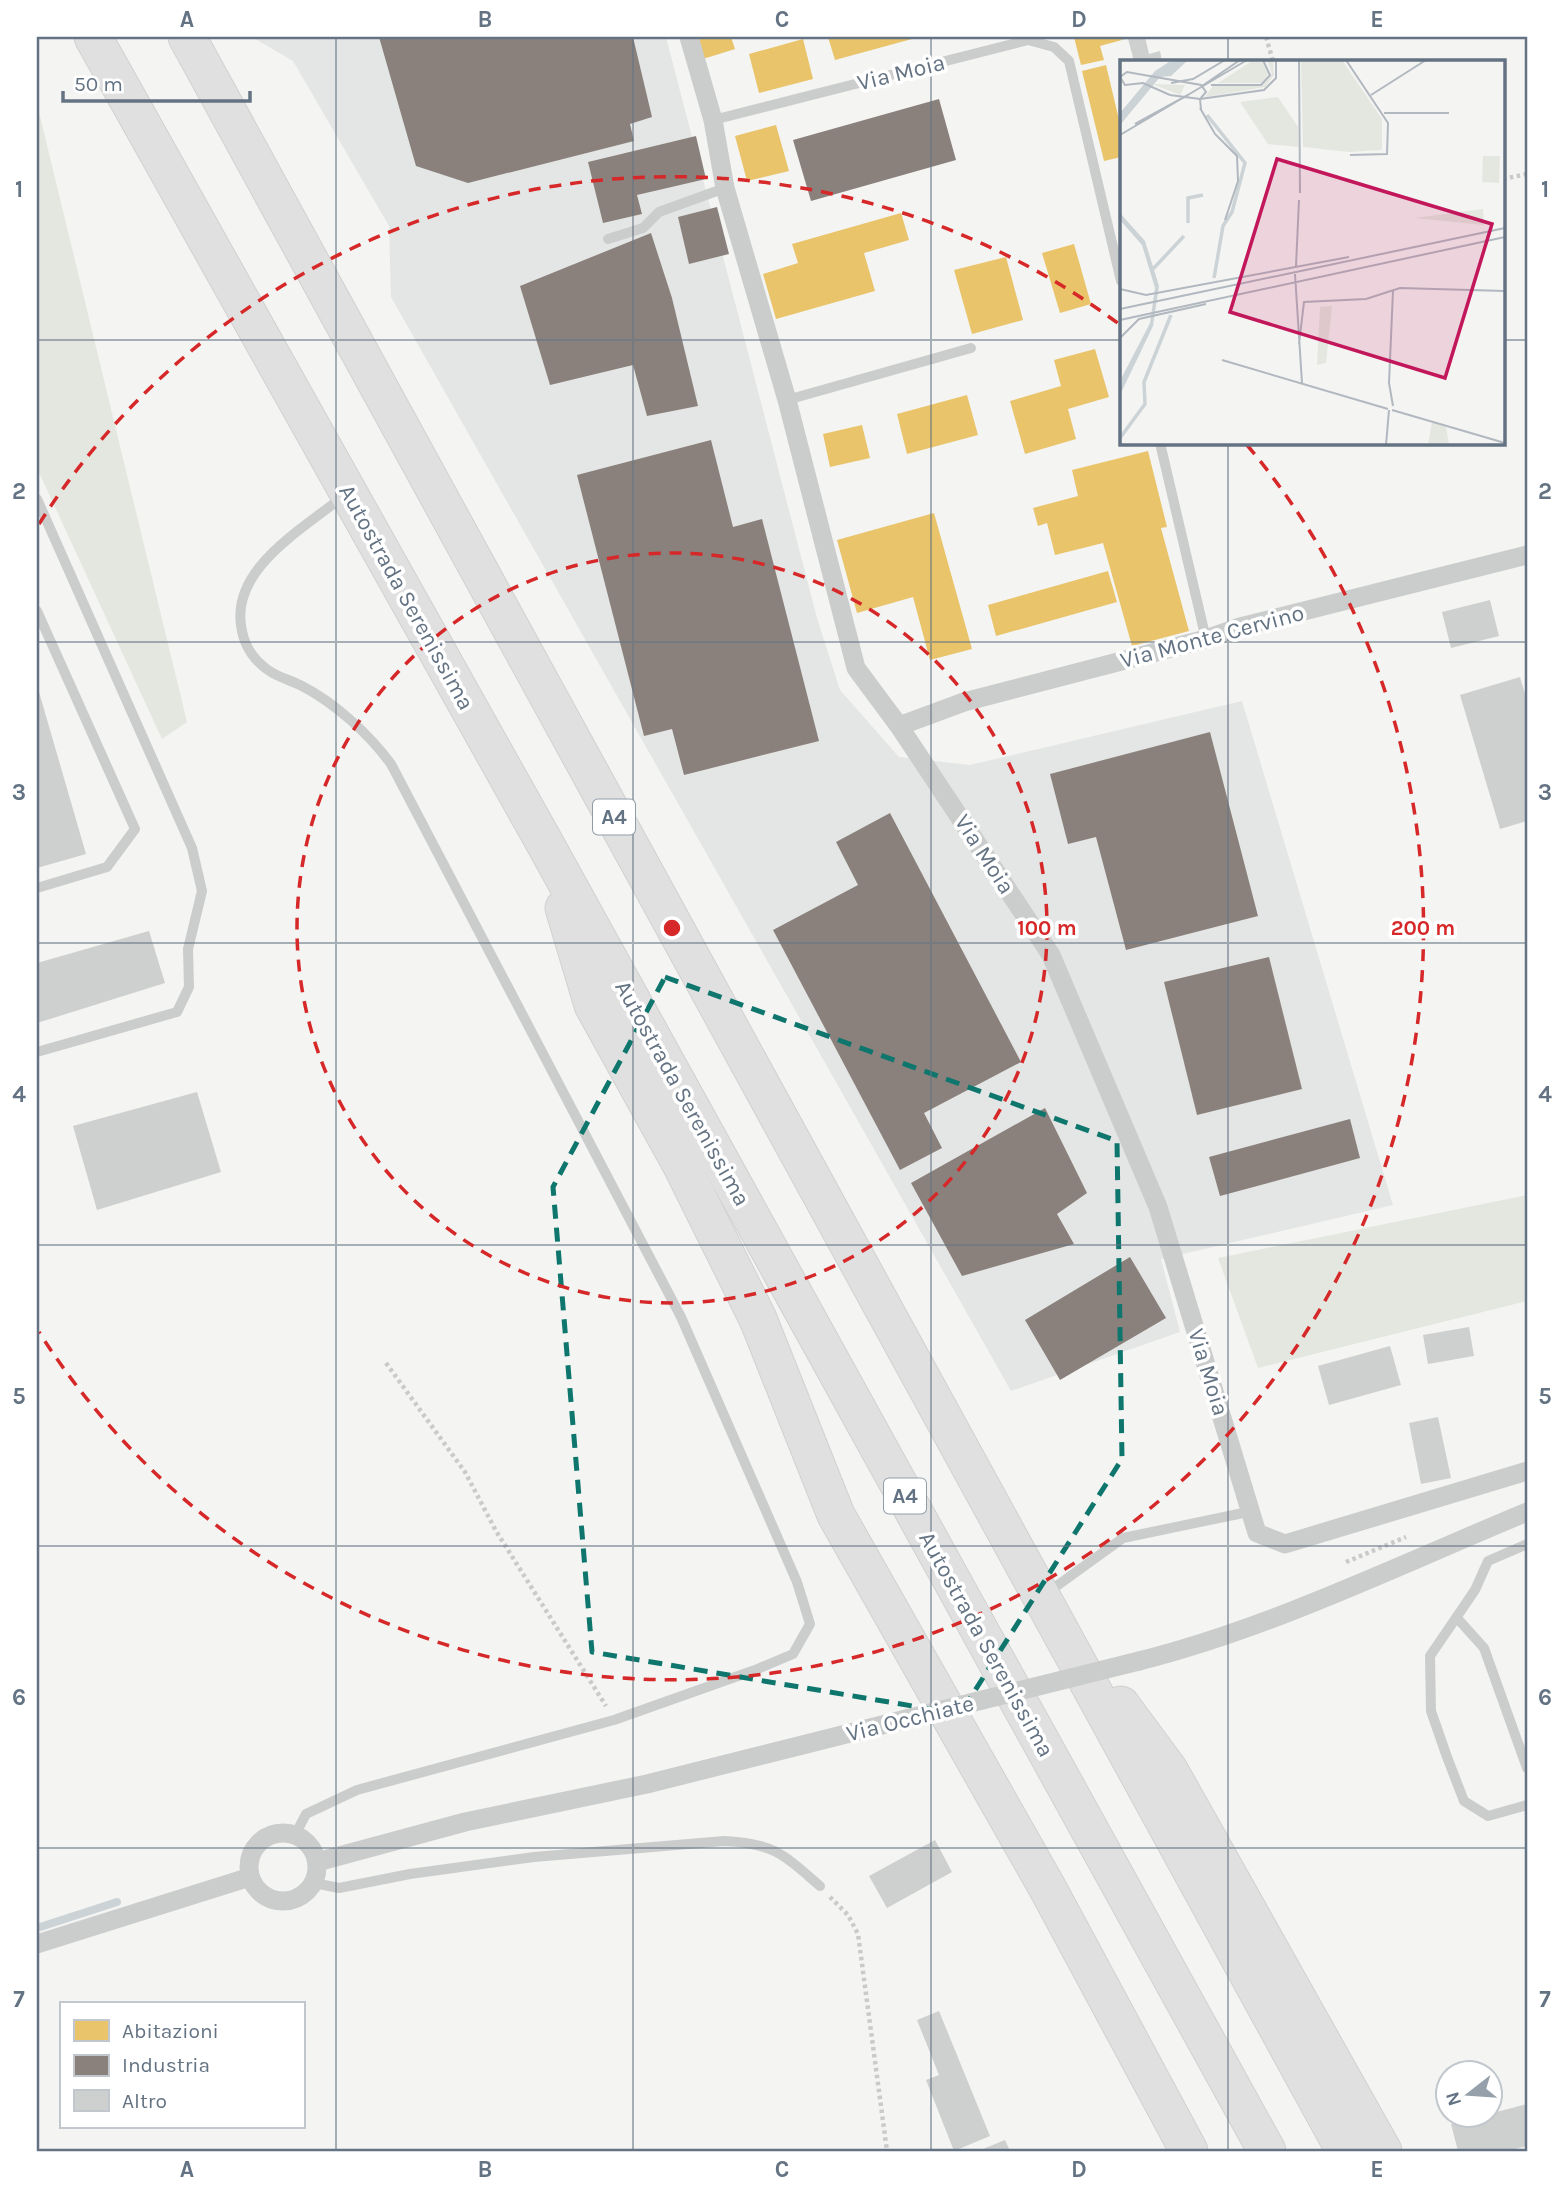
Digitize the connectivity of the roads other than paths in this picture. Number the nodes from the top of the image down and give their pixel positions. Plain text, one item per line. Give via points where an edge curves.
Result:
1 (93, 37) edge
2 (187, 37) edge
3 (689, 37) edge
4 (713, 120) junction
5 (725, 188) junction
6 (608, 239) dead end
7 (1120, 277) edge
8 (971, 348) dead end
9 (787, 400) junction
10 (1160, 444) edge
11 (348, 492) junction
12 (37, 499) edge
13 (1527, 555) edge
14 (37, 611) edge
15 (1206, 639) junction
16 (900, 726) junction
17 (543, 840) junction
18 (37, 888) edge
19 (37, 1052) edge
20 (1527, 1471) edge
21 (1248, 1512) junction
22 (1527, 1512) edge
23 (1527, 1544) edge
24 (1041, 1598) junction
25 (1457, 1618) junction
26 (1527, 1768) edge
27 (1527, 1805) edge
28 (295, 1835) junction
29 (317, 1862) junction
30 (250, 1877) junction
31 (314, 1883) junction
32 (820, 1886) road end
33 (37, 1944) edge
34 (1189, 2151) edge
35 (1267, 2151) edge
36 (1345, 2151) edge
37 (1382, 2151) edge

1 - 11 highway, Autostrada Serenissima / A4
2 - 24 highway, A4
3 - 4 street, Via Moia
4 - 5 street, Via Moia
4 - 7 lane, Via Moia via 1028,40 1054,47 1069,61
5 - 6 lane via 659,212 643,228
5 - 9 street, Via Moia
8 - 9 lane
9 - 16 street, Via Moia via 856,668
10 - 15 lane
11 - 17 highway, Autostrada Serenissima / A4
11 - 28 lane via 253,574 242,598 244,638 267,670 317,696 365,734 391,764 681,1317 797,1582 810,1624 793,1654 614,1720 357,1790 306,1814
12 - 19 lane via 192,848 202,891 188,949 189,987 177,1012
13 - 15 street, Via Monte Cervino
14 - 18 lane via 135,829 107,867
15 - 16 street, Via Monte Cervino via 964,702
16 - 21 street, Via Moia via 1051,955 1158,1207 1240,1471
17 - 34 highway via 593,1005 681,1164 758,1319 836,1515 1048,1889
17 - 35 highway, Autostrada Serenissima / A4
20 - 21 street via 1285,1544 1257,1533
21 - 24 lane via 1122,1538
22 - 29 street, Via Occhiate, bridge via 1262,1625 1206,1644 647,1784 464,1822
23 - 25 lane via 1488,1561
24 - 36 highway, A4
24 - 37 highway via 1169,1770
25 - 26 lane via 1484,1648
25 - 27 lane via 1430,1656 1431,1711 1447,1757 1464,1801 1488,1816
28 - 29 street via 309,1846
28 - 30 street via 273,1834 263,1839 250,1856
29 - 31 street
30 - 31 street via 255,1888 274,1901 297,1899
30 - 33 street
31 - 32 lane via 339,1888 534,1857 724,1841 754,1842 780,1852

